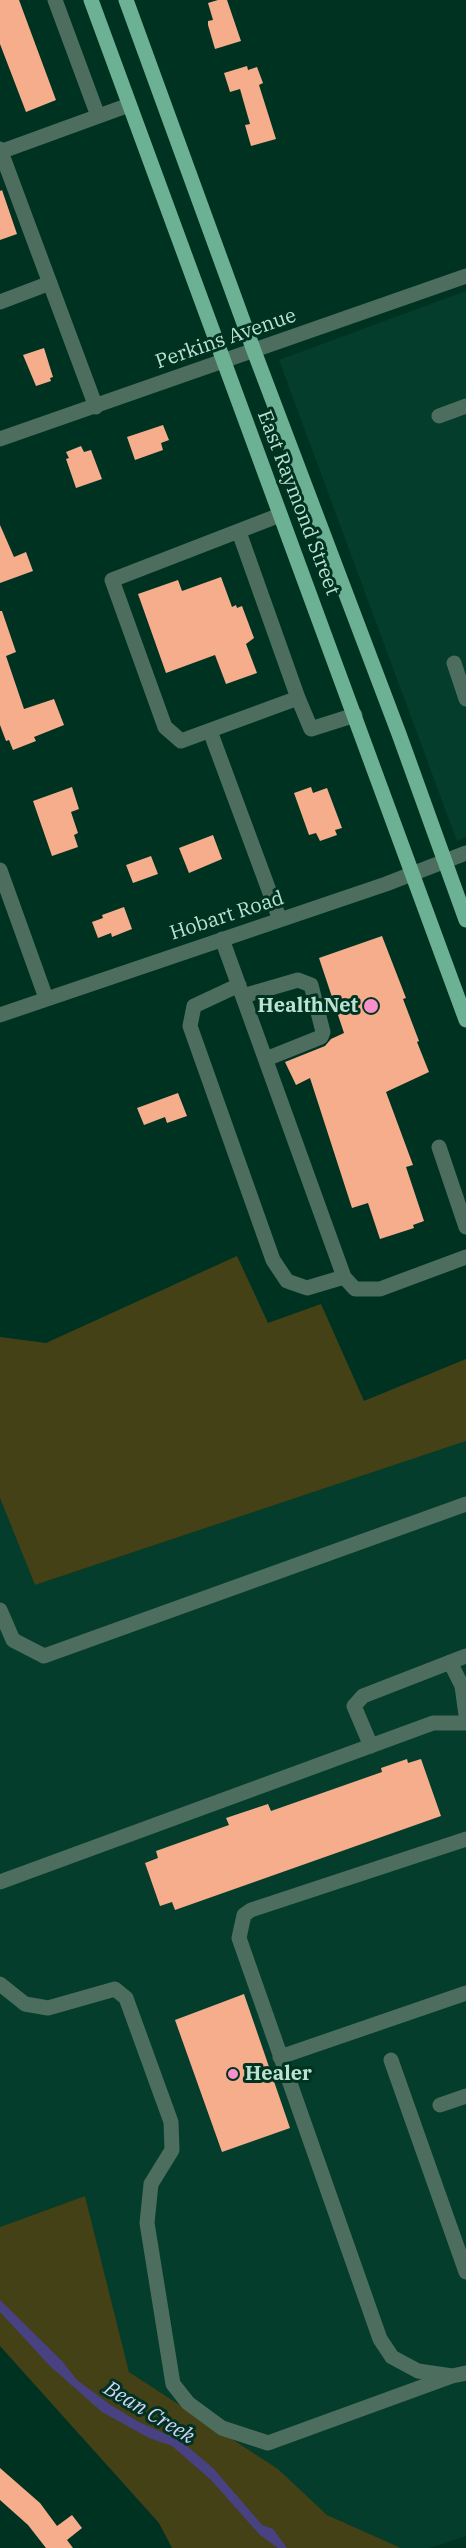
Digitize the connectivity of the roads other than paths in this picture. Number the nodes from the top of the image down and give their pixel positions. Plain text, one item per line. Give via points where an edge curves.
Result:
1 (55, 0) edge
2 (91, 0) edge
3 (126, 0) edge
4 (129, 105) junction
5 (98, 116) junction
6 (0, 151) edge
7 (466, 276) edge
8 (50, 283) junction
9 (0, 302) edge
10 (254, 351) junction
11 (222, 363) junction
12 (466, 406) edge
13 (96, 407) junction
14 (439, 416) dead end
15 (0, 439) edge
16 (280, 515) junction
17 (239, 532) junction
18 (454, 663) dead end
19 (298, 698) junction
20 (466, 699) edge
21 (354, 715) junction
22 (210, 731) junction
23 (466, 853) edge
24 (445, 861) junction
25 (0, 870) edge
26 (413, 873) junction
27 (280, 920) junction
28 (466, 920) edge
29 (222, 939) junction
30 (241, 990) junction
31 (46, 999) junction
32 (0, 1015) edge
33 (466, 1020) edge
34 (266, 1059) junction
35 (439, 1147) dead end
36 (466, 1227) edge
37 (466, 1257) edge
38 (344, 1277) junction
39 (466, 1504) edge
40 (0, 1610) edge
41 (466, 1656) edge
42 (450, 1662) junction
43 (464, 1686) edge
44 (466, 1715) edge
45 (466, 1723) edge
46 (370, 1746) junction
47 (466, 1839) edge
48 (0, 1882) edge
49 (0, 1984) edge
50 (466, 1993) edge
51 (280, 2057) junction
52 (391, 2060) dead end
53 (466, 2096) edge
54 (440, 2105) dead end
55 (466, 2272) edge
56 (459, 2374) edge

1 - 5 street
2 - 4 main road, East Raymond Street
3 - 10 main road, East Raymond Street
4 - 5 street
4 - 11 main road, East Raymond Street
5 - 6 street
6 - 8 street
7 - 10 street, Perkins Avenue
8 - 9 street
8 - 13 street
10 - 11 street, Perkins Avenue
10 - 24 main road, East Raymond Street
11 - 13 street, Perkins Avenue
11 - 16 main road, East Raymond Street
12 - 14 street
13 - 15 street, Perkins Avenue
16 - 17 street
16 - 21 main road, East Raymond Street
17 - 19 street
17 - 22 street via 112,580 165,727 181,741
18 - 20 street
19 - 21 street via 311,729
19 - 22 street
21 - 26 main road, East Raymond Street
22 - 27 street
23 - 24 street, Hobart Road
24 - 26 street, Hobart Road
24 - 28 main road, East Raymond Street
25 - 31 street
26 - 27 street, Hobart Road
26 - 33 main road, East Raymond Street
27 - 29 street, Hobart Road
29 - 30 street
29 - 31 street, Hobart Road
30 - 34 street
30 - 34 street via 298,980 311,985 321,1037
30 - 38 street via 194,1006 190,1026 273,1260 287,1281 307,1288
31 - 32 street, Hobart Road
34 - 38 street
35 - 36 street
37 - 38 street via 380,1289 355,1289
39 - 40 street via 44,1656 13,1640
41 - 42 street
42 - 43 street
42 - 46 street via 363,1696 354,1706
43 - 44 street
45 - 46 street via 433,1723
46 - 48 street
47 - 51 street via 244,1915 239,1938
49 - 56 street via 25,2004 48,2008 115,1989 126,1998 171,2122 172,2150 151,2184 147,2223 173,2384 188,2403 222,2428 268,2443
50 - 51 street
51 - 56 street via 380,2339 392,2357 418,2371
52 - 55 street
53 - 54 street

